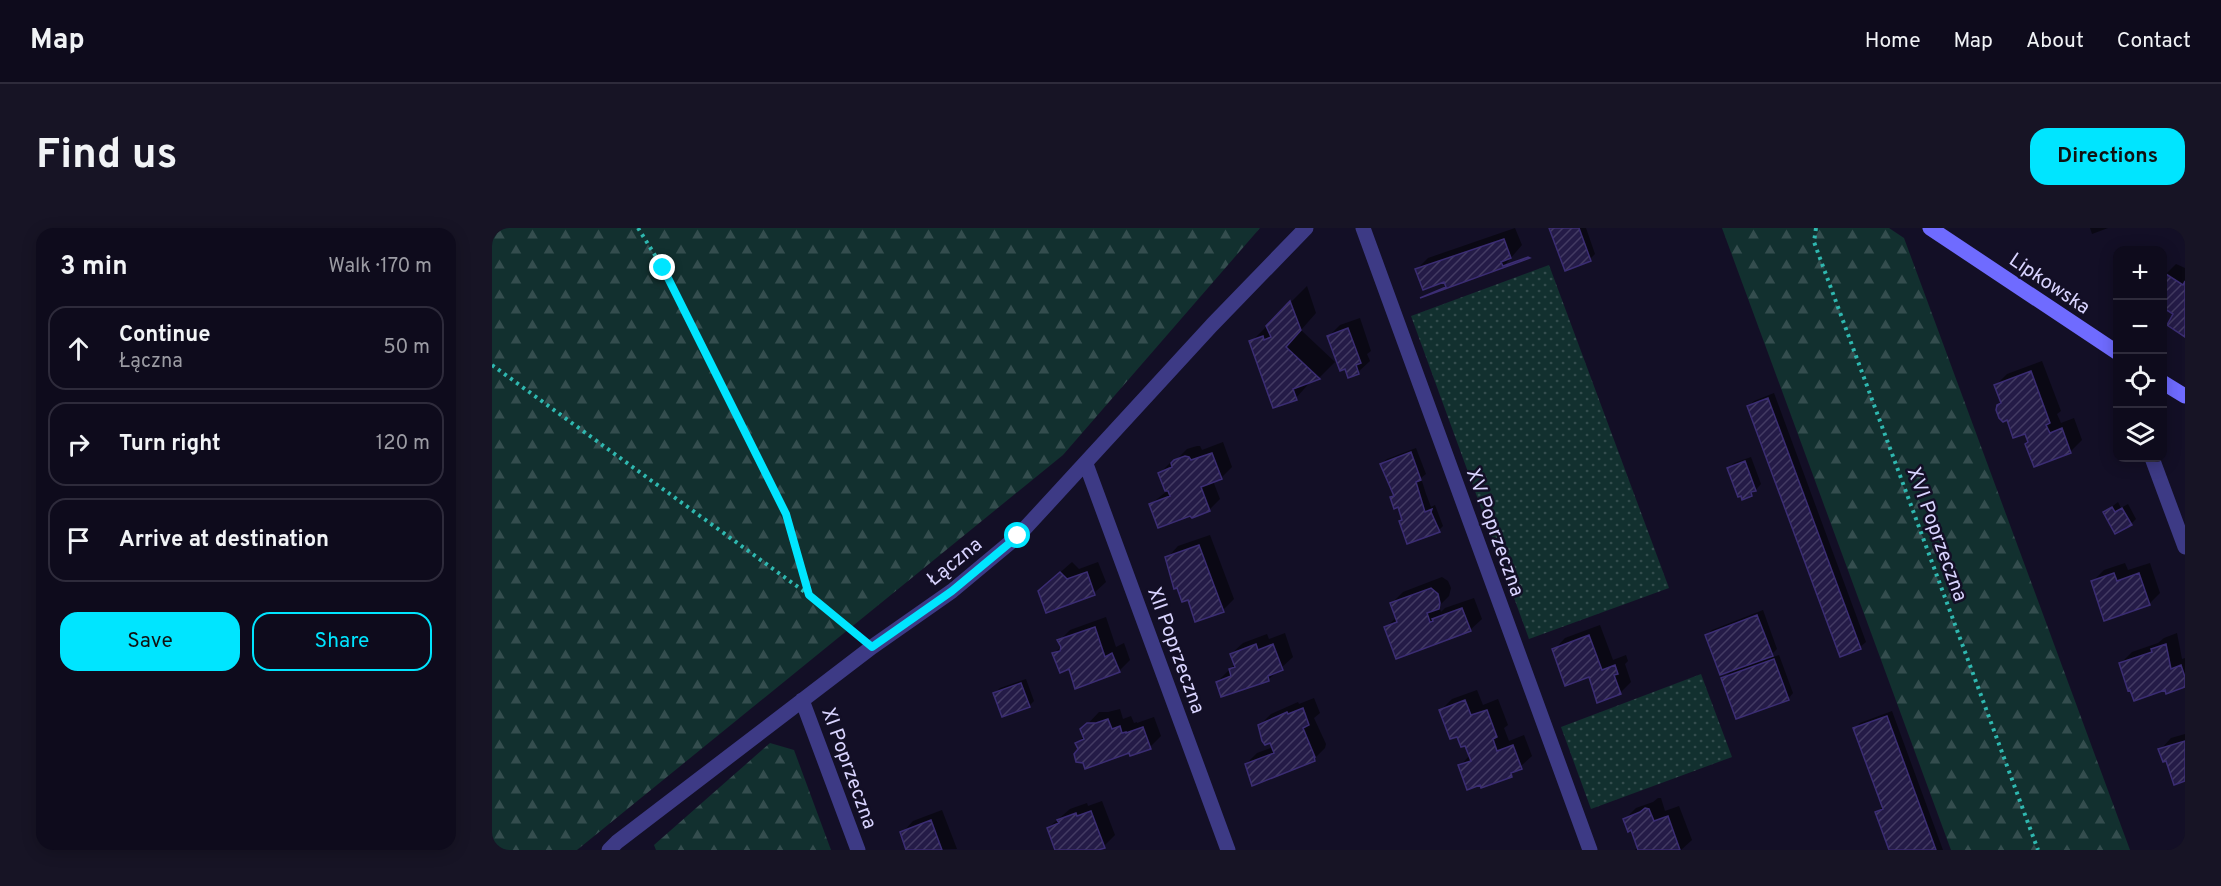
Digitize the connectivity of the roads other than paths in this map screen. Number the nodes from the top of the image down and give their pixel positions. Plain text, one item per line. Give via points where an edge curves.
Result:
1 (1305, 228) edge
2 (1364, 228) edge
3 (1930, 228) edge
4 (2115, 354) edge
5 (2167, 385) edge
6 (2185, 396) edge
7 (2153, 462) edge
8 (1086, 464) junction
9 (2185, 547) edge
10 (802, 700) junction
11 (609, 850) edge
12 (858, 850) edge
13 (1228, 850) edge
14 (1590, 850) edge

1 - 8 street, Łączna
2 - 14 street, XV Poprzeczna
3 - 4 street, Lipkowska
5 - 6 street
7 - 9 street
8 - 10 street, Łączna via 1018,536 952,591
8 - 13 street, XII Poprzeczna
10 - 11 street, Łączna
10 - 12 street, XI Poprzeczna

